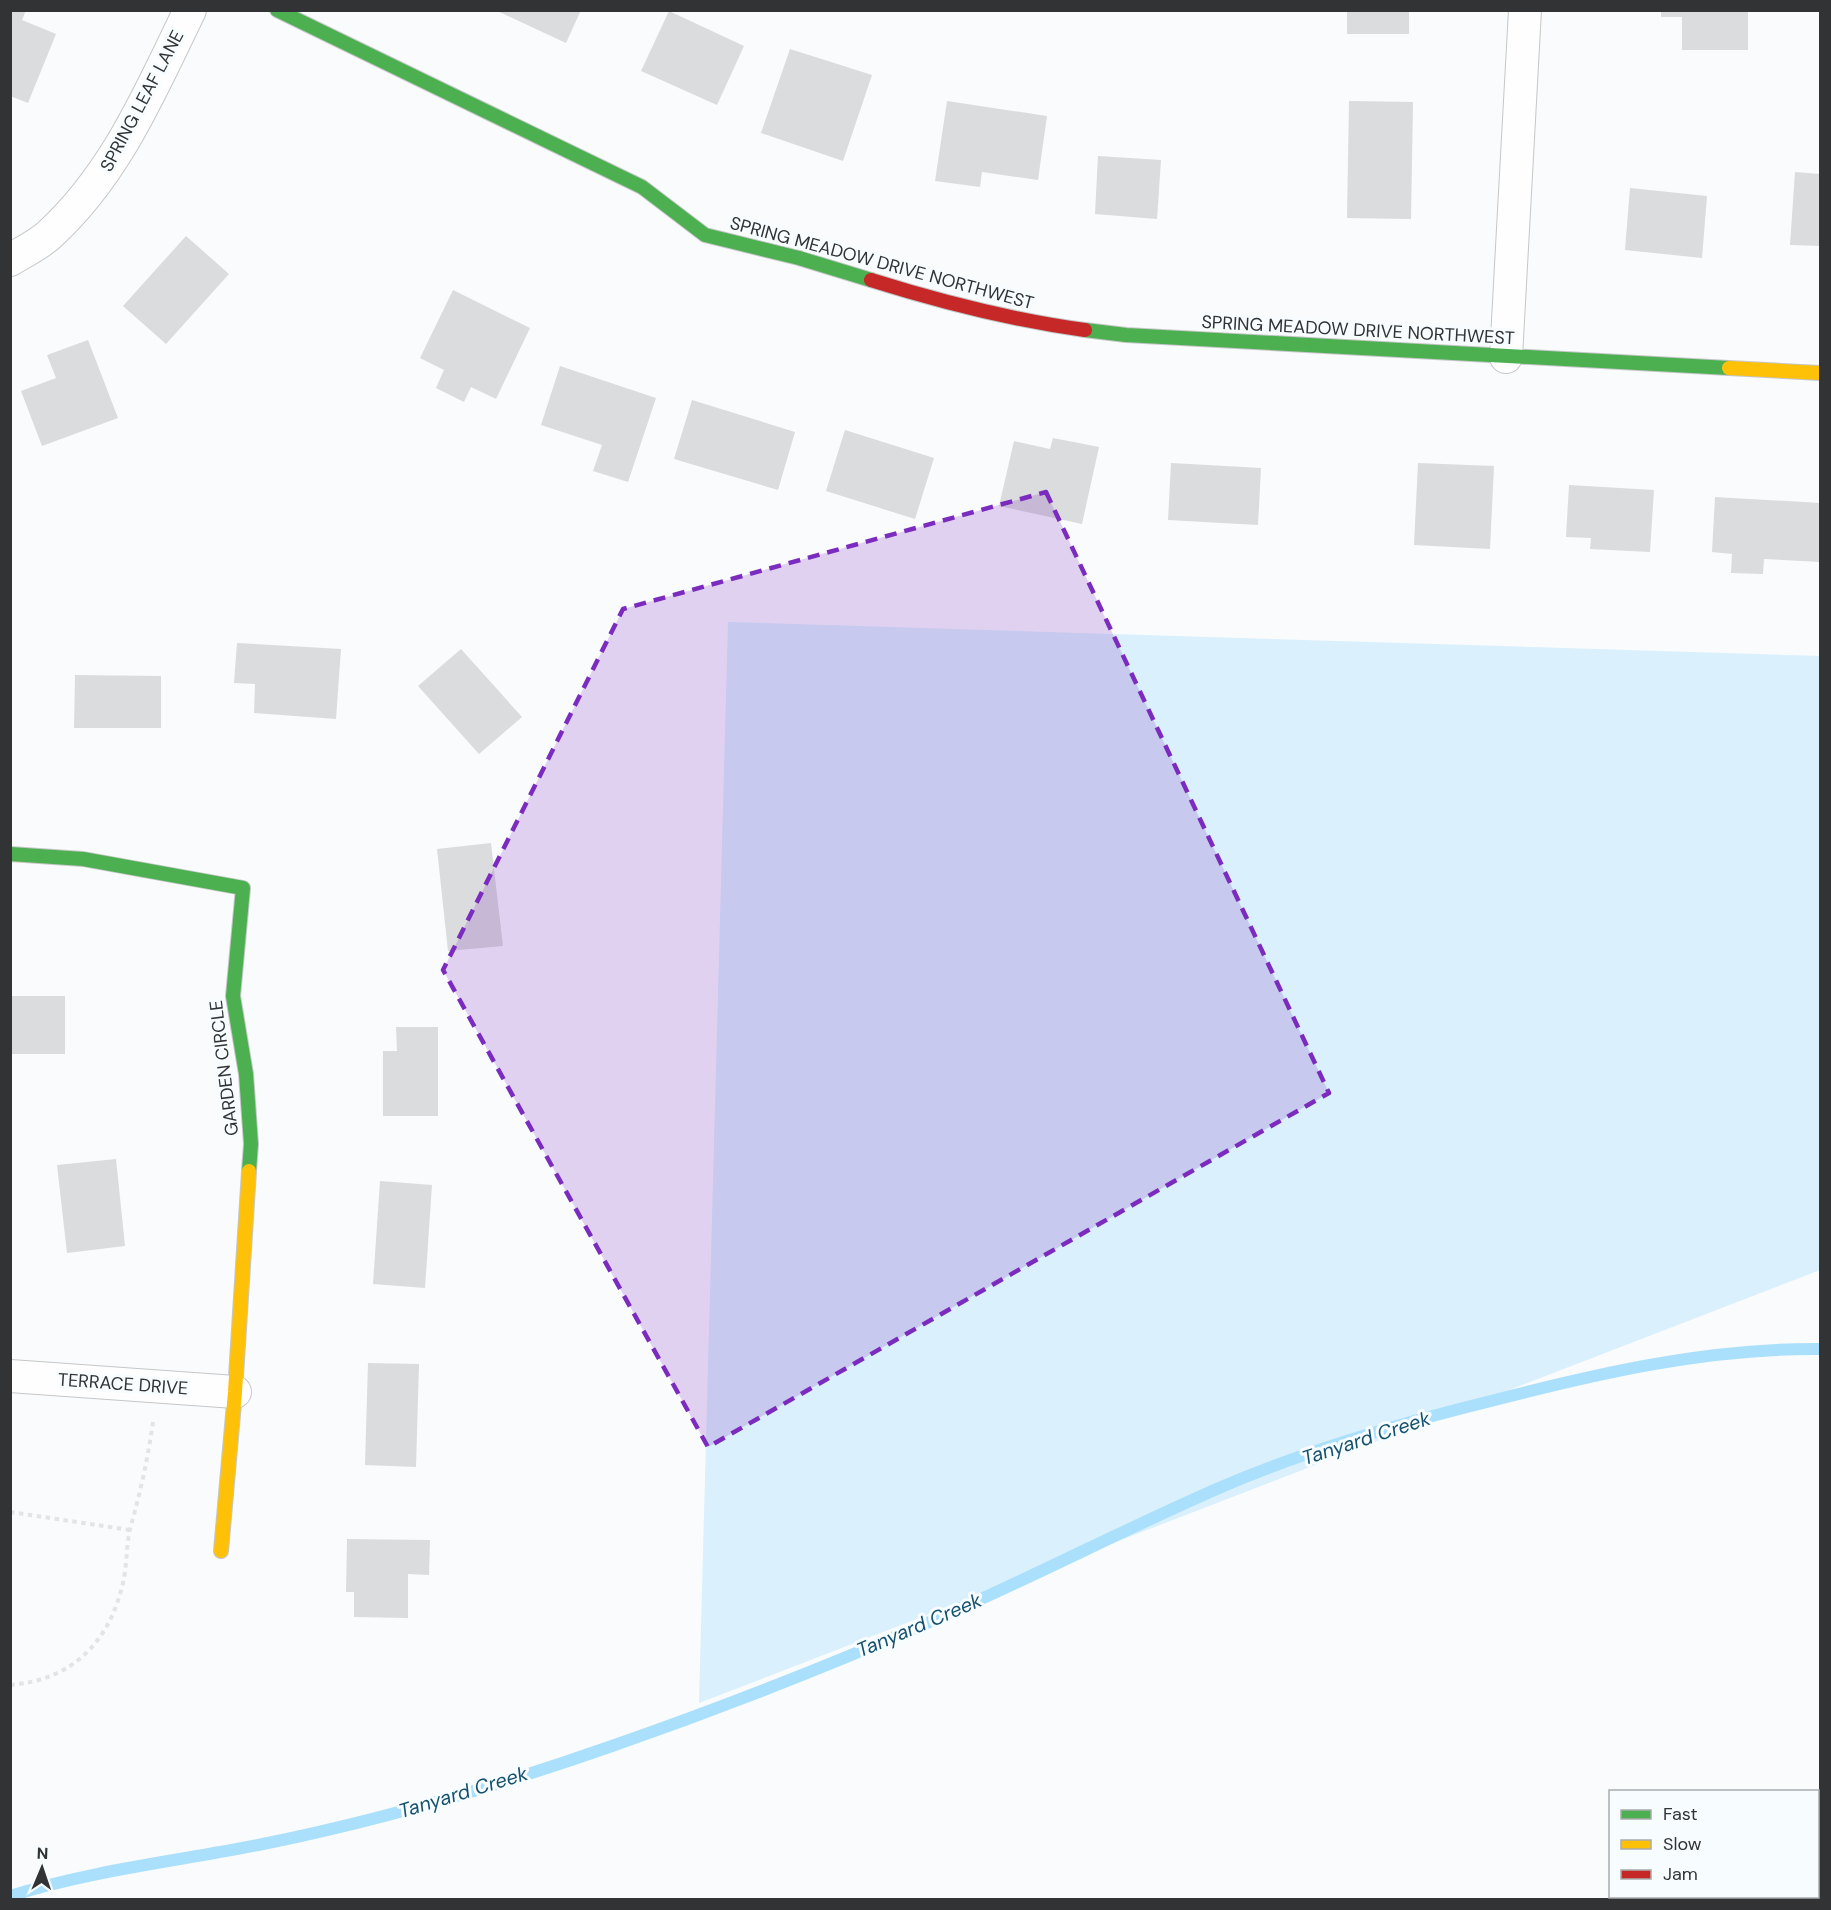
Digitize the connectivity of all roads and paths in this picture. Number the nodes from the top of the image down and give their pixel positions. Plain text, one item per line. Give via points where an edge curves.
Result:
1 (190, 10) edge
2 (277, 10) edge
3 (1525, 10) edge
4 (10, 260) edge
5 (1506, 357) junction
6 (1821, 373) edge
7 (10, 855) edge
8 (10, 1376) edge
9 (156, 1386) junction
10 (235, 1392) junction
11 (10, 1512) edge
12 (130, 1530) junction
13 (220, 1551) dead end
14 (10, 1685) edge

1 - 4 street, SPRING LEAF LANE via 103,176 48,235
2 - 5 street, SPRING MEADOW DRIVE NORTHWEST via 642,187 705,235 1034,323 1126,335
3 - 5 street
5 - 6 street, SPRING MEADOW DRIVE NORTHWEST
7 - 10 street, GARDEN CIRCLE via 83,859 243,888 233,996 246,1074 251,1144
8 - 9 street, TERRACE DRIVE
9 - 10 street, TERRACE DRIVE
9 - 12 path via 153,1425
10 - 13 street, GARDEN CIRCLE
11 - 12 path
12 - 14 path via 123,1583 102,1634 83,1659 54,1677

